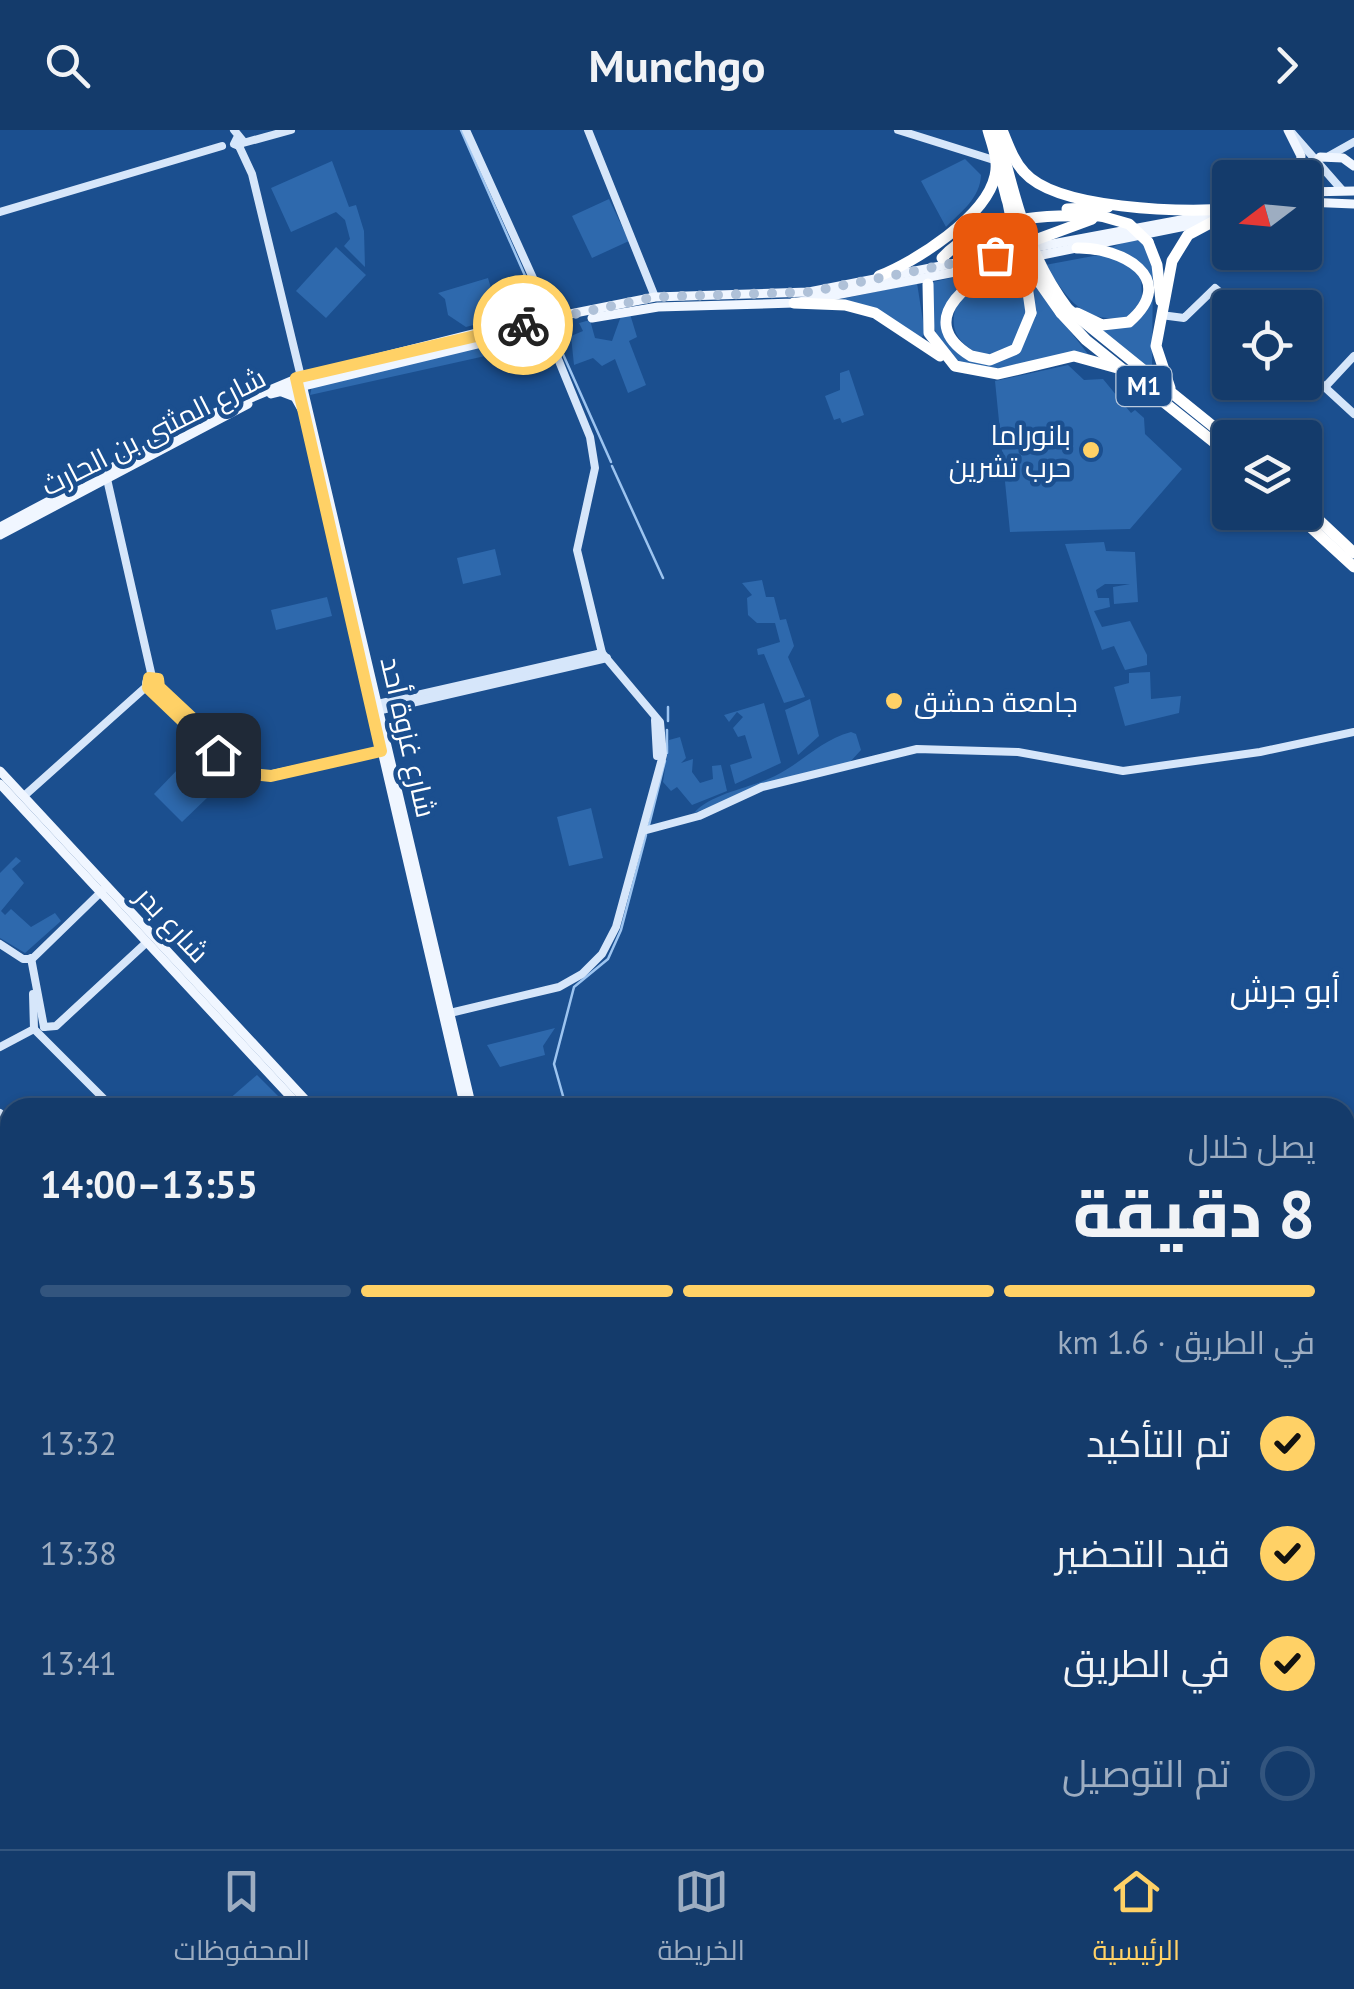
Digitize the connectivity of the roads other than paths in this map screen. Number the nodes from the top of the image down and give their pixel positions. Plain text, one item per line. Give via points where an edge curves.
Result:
1 (278, 130) edge
2 (291, 130) edge
3 (466, 130) edge
4 (588, 130) edge
5 (898, 130) edge
6 (994, 130) edge
7 (1288, 130) edge
8 (239, 139) edge
9 (1354, 142) edge
10 (222, 146) dead end
11 (1329, 156) junction
12 (996, 158) junction
13 (1301, 160) edge
14 (1316, 160) joint
15 (1354, 166) edge
16 (1322, 167) edge
17 (1342, 190) junction
18 (1354, 190) edge
19 (1322, 191) edge
20 (1008, 202) junction
21 (1322, 203) edge
22 (1354, 204) edge
23 (1122, 206) junction
24 (0, 210) edge
25 (1040, 214) junction
26 (1212, 214) edge
27 (1100, 216) junction
28 (1212, 217) edge
29 (1212, 217) edge
30 (1212, 221) edge
31 (1077, 248) junction
32 (995, 255) junction
33 (942, 258) dead end
34 (1016, 260) junction
35 (879, 276) junction
36 (928, 284) dead end
37 (1212, 290) edge
38 (654, 297) junction
39 (794, 302) junction
40 (1064, 311) junction
41 (1161, 315) junction
42 (548, 323) junction
43 (1354, 356) edge
44 (955, 366) junction
45 (1121, 369) junction
46 (299, 382) junction
47 (1322, 384) edge
48 (1325, 387) junction
49 (1172, 392) junction
50 (271, 394) junction
51 (304, 413) junction
52 (1354, 414) edge
53 (1212, 425) edge
54 (1212, 441) edge
55 (107, 479) junction
56 (1322, 524) edge
57 (1314, 530) edge
58 (0, 531) edge
59 (1354, 553) edge
60 (1354, 567) edge
61 (604, 655) junction
62 (153, 685) junction
63 (375, 708) junction
64 (1354, 732) edge
65 (381, 751) junction
66 (0, 770) edge
67 (0, 784) edge
68 (24, 796) junction
69 (641, 830) junction
70 (101, 892) junction
71 (0, 942) edge
72 (147, 942) junction
73 (27, 957) junction
74 (450, 1012) junction
75 (41, 1026) junction
76 (0, 1047) edge
77 (104, 1098) edge
78 (291, 1098) edge
79 (302, 1098) edge
80 (466, 1098) edge
81 (466, 1098) edge

1 - 8 main road
2 - 8 main road
3 - 42 main road
4 - 38 main road
5 - 12 main road
6 - 12 highway
6 - 23 highway via 1036,182
6 - 40 highway, bridge via 1025,234
7 - 13 main road
7 - 14 main road
8 - 46 main road
9 - 11 main road
10 - 24 main road
11 - 14 main road
11 - 15 main road
12 - 20 highway, bridge
12 - 35 highway via 986,196 913,262
16 - 17 main road
17 - 18 main road
17 - 19 main road
17 - 22 main road
20 - 34 highway, bridge via 1031,313 1016,349 1000,358 971,356 950,333 948,313 961,290
20 - 40 highway, bridge via 1028,262
21 - 22 main road
23 - 25 highway
23 - 26 highway
25 - 27 highway
25 - 33 highway via 976,234
27 - 32 highway
27 - 41 highway, bridge via 1129,224 1148,242
28 - 31 main road, شارع المثنى بن الحارث
29 - 32 main road, شارع المثنى بن الحارث
30 - 41 highway via 1177,248
31 - 34 main road, شارع المثنى بن الحارث
31 - 40 highway via 1128,257 1145,276 1146,300 1129,322 1112,326
32 - 35 main road, شارع المثنى بن الحارث
34 - 39 main road, شارع المثنى بن الحارث
35 - 38 main road, شارع المثنى بن الحارث via 766,296
36 - 44 highway via 928,333
37 - 41 main road via 1184,318
38 - 42 main road, شارع المثنى بن الحارث
39 - 42 main road, شارع المثنى بن الحارث via 658,307
39 - 44 highway via 874,313
40 - 45 highway, M1
40 - 49 highway, M1
41 - 49 highway via 1156,346
42 - 46 main road, شارع المثنى بن الحارث
42 - 61 main road via 590,437 595,468 578,550
43 - 48 main road
44 - 45 highway via 998,374 1074,356
45 - 54 highway, M1
46 - 50 main road, شارع المثنى بن الحارث
46 - 51 main road, شارع غزوة أحد
46 - 58 main road, شارع المثنى بن الحارث via 215,413
46 - 63 main road, شارع غزوة أحد
47 - 48 main road
48 - 52 main road
49 - 53 highway, M1
50 - 51 main road via 290,394
50 - 55 main road, شارع المثنى بن الحارث
51 - 63 main road, شارع غزوة أحد
55 - 58 main road, شارع المثنى بن الحارث
55 - 62 main road
56 - 59 highway
57 - 60 highway
61 - 63 main road
61 - 69 main road via 652,711 658,754
62 - 65 main road via 233,770 249,778
62 - 68 main road
63 - 65 main road, شارع غزوة أحد
63 - 74 main road, شارع غزوة أحد
64 - 69 main road via 1123,770 1018,752 916,749 762,787 699,816
65 - 80 main road, شارع غزوة أحد
66 - 68 main road, شارع بدر
67 - 70 main road, شارع بدر
68 - 70 main road, شارع بدر
69 - 74 main road via 612,925 570,980
70 - 72 main road, شارع بدر
70 - 73 main road
70 - 79 main road, شارع بدر
71 - 73 main road
72 - 75 main road
72 - 78 main road, شارع بدر
73 - 75 main road
74 - 81 main road, شارع غزوة أحد
75 - 76 main road
75 - 77 main road

